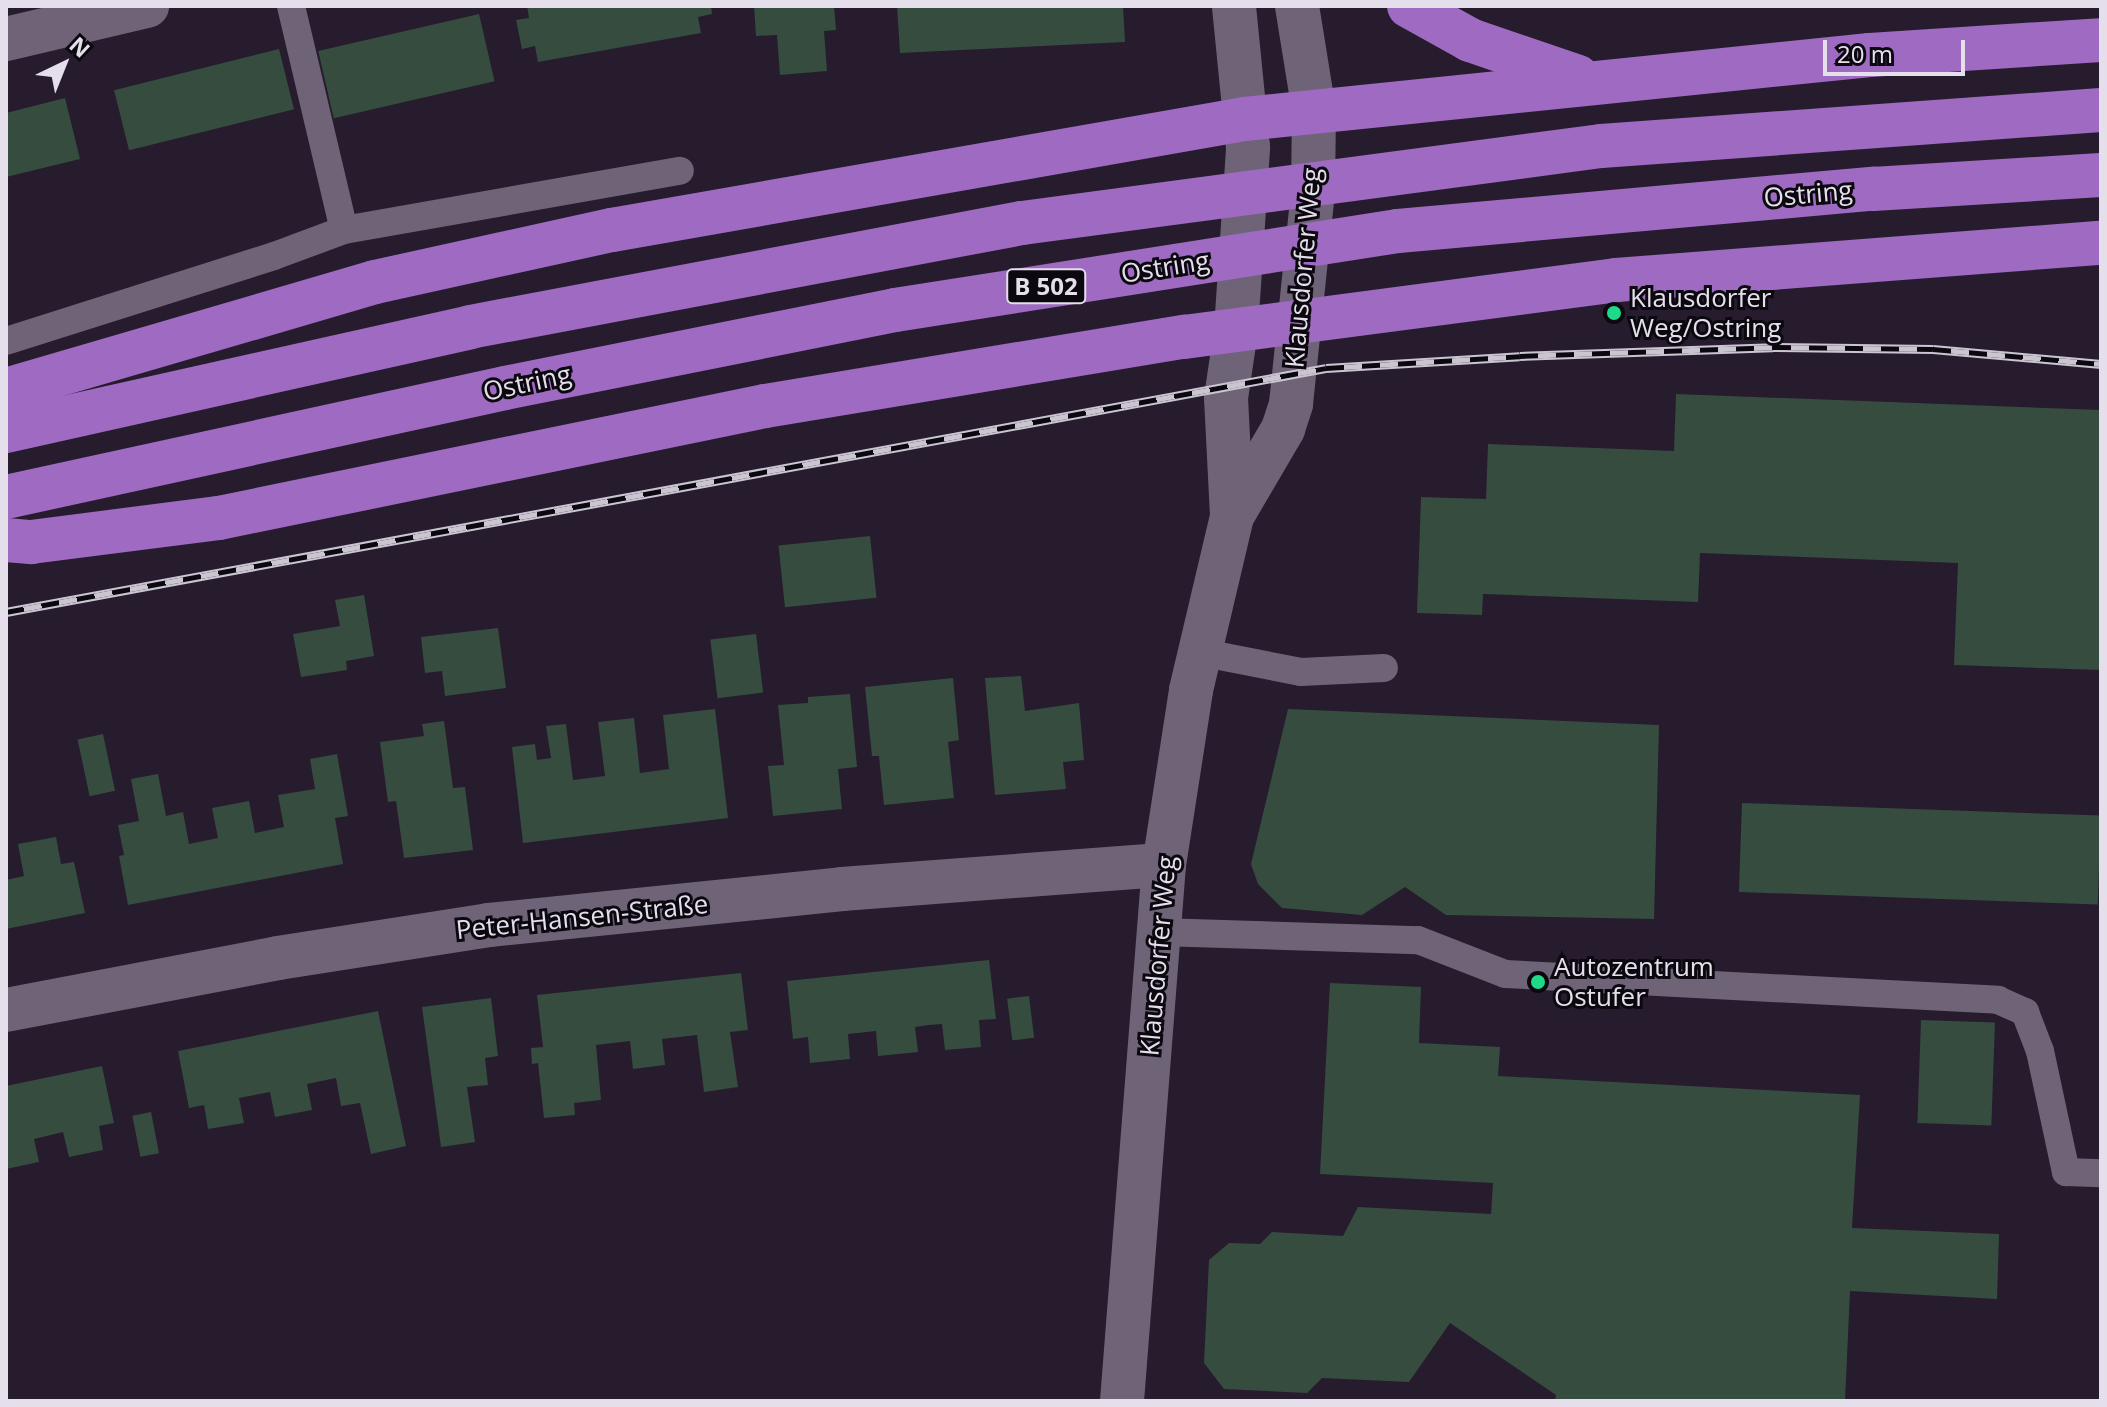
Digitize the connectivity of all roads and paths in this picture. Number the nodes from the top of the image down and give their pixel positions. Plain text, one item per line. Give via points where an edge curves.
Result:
1 (147, 6) edge
2 (291, 6) edge
3 (1234, 6) edge
4 (1297, 6) edge
5 (1409, 6) edge
6 (6, 39) edge
7 (2101, 40) edge
8 (1595, 82) junction
9 (2101, 110) edge
10 (1314, 125) junction
11 (1246, 133) junction
12 (680, 171) dead end
13 (2101, 175) edge
14 (344, 230) junction
15 (2101, 243) edge
16 (1301, 319) junction
17 (1236, 327) junction
18 (6, 341) edge
19 (6, 390) edge
20 (6, 431) edge
21 (6, 497) edge
22 (1232, 516) junction
23 (6, 540) edge
24 (1199, 652) junction
25 (1384, 668) dead end
26 (1164, 865) junction
27 (1159, 932) junction
28 (6, 1010) edge
29 (2101, 1173) edge
30 (1122, 1401) edge

1 - 6 street
2 - 14 lane
3 - 11 street, Klausdorfer Weg
4 - 10 street, Klausdorfer Weg
5 - 8 highway via 1470,40
7 - 8 highway via 1870,55
8 - 10 highway
9 - 20 highway via 1601,146 1022,223 470,327
10 - 11 highway
10 - 16 street, Klausdorfer Weg
11 - 17 street, Klausdorfer Weg
11 - 19 highway via 790,197 567,240 375,282
12 - 14 lane
13 - 21 highway, Ostring / B 502 via 1873,189 1382,233 895,310 490,391
14 - 18 lane
15 - 16 highway via 1616,280
16 - 17 highway
16 - 22 street, Klausdorfer Weg via 1283,429
17 - 22 street, Klausdorfer Weg via 1226,416
17 - 23 highway via 765,406 219,518 31,542
22 - 24 street, Klausdorfer Weg
24 - 25 lane via 1301,672
24 - 26 street, Klausdorfer Weg
26 - 27 street, Klausdorfer Weg
26 - 28 street, Peter-Hansen-Straße via 842,889 489,925 278,958
27 - 29 lane via 1418,940 1505,974 1998,1000 2025,1012 2040,1051 2066,1172
27 - 30 street, Klausdorfer Weg

